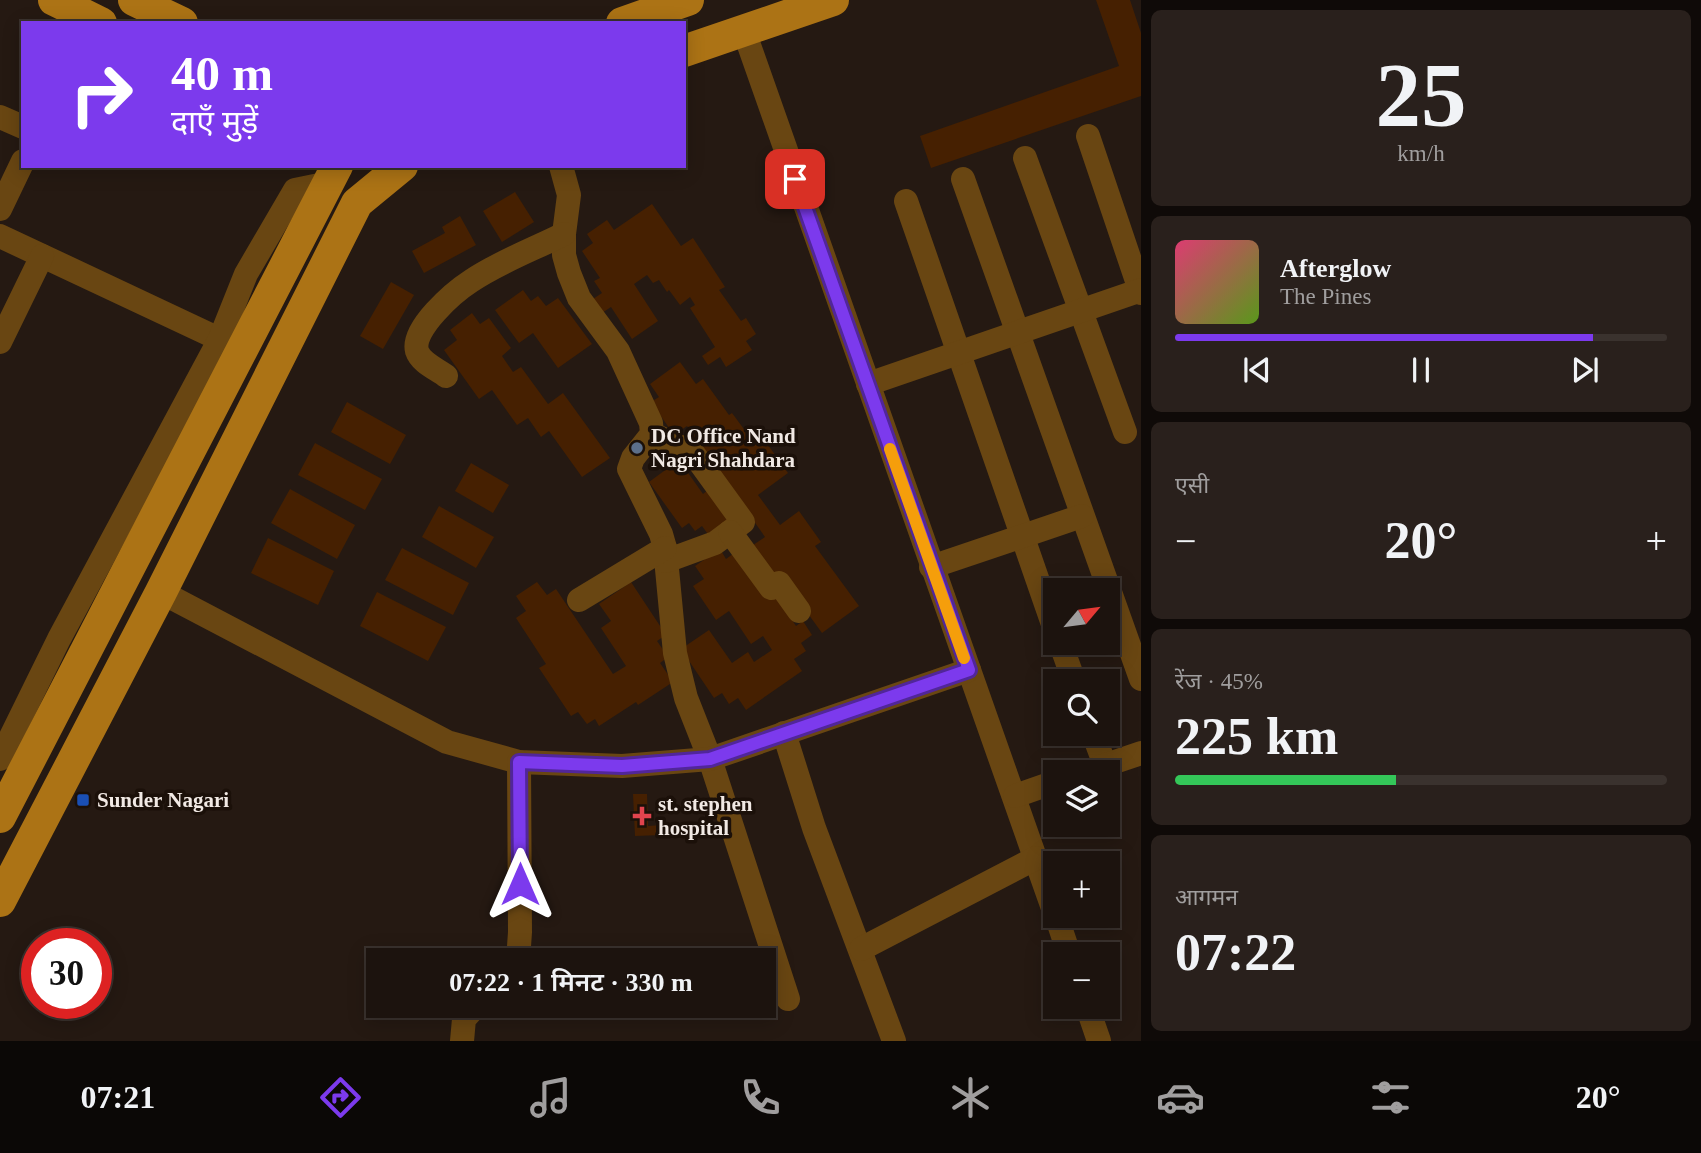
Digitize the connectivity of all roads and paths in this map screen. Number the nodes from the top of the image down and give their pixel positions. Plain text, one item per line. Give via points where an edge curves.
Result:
1 (54, 0) edge
2 (134, 0) edge
3 (688, 0) edge
4 (833, 0) edge
5 (92, 21) edge
6 (178, 21) edge
7 (628, 21) edge
8 (744, 31) junction
9 (686, 50) edge
10 (0, 117) edge
11 (21, 126) edge
12 (1088, 136) dead end
13 (1025, 158) dead end
14 (21, 164) edge
15 (399, 168) edge
16 (562, 168) edge
17 (339, 172) edge
18 (963, 179) dead end
19 (906, 201) dead end
20 (0, 209) edge
21 (564, 234) junction
22 (0, 236) edge
23 (42, 256) junction
24 (1141, 291) edge
25 (1080, 311) junction
26 (1017, 333) junction
27 (0, 342) edge
28 (231, 345) junction
29 (958, 353) junction
30 (446, 376) dead end
31 (868, 384) junction
32 (1125, 432) dead end
33 (652, 434) junction
34 (1082, 516) junction
35 (737, 527) junction
36 (1021, 537) junction
37 (665, 555) junction
38 (931, 567) junction
39 (161, 592) junction
40 (1043, 597) edge
41 (579, 600) dead end
42 (799, 611) dead end
43 (969, 670) junction
44 (1141, 680) edge
45 (784, 733) junction
46 (1141, 753) edge
47 (710, 759) junction
48 (0, 760) edge
49 (1120, 760) edge
50 (519, 762) junction
51 (1043, 786) edge
52 (1015, 796) junction
53 (0, 817) edge
54 (1036, 858) junction
55 (1043, 878) edge
56 (0, 901) edge
57 (518, 948) edge
58 (861, 949) junction
59 (788, 999) dead end
60 (465, 1018) edge
61 (1091, 1019) edge
62 (462, 1041) edge
63 (894, 1041) edge
64 (1099, 1041) edge

1 - 5 main road
2 - 6 main road
3 - 7 main road
4 - 8 main road
8 - 9 main road
8 - 31 street
10 - 11 street
12 - 24 street
13 - 25 street
14 - 20 street
15 - 17 main road via 382,176
15 - 39 main road via 357,203
16 - 21 street via 569,195
17 - 28 main road
18 - 26 street
19 - 29 street
21 - 30 street via 473,280 425,323 417,350
21 - 33 street via 564,254 579,298 618,351
22 - 23 street
23 - 27 street
23 - 28 street
24 - 25 street
25 - 26 street
25 - 32 street
26 - 29 street
26 - 34 street
28 - 48 street via 59,639
28 - 53 main road
29 - 31 street
29 - 36 street
31 - 38 street
33 - 35 street via 693,453
33 - 37 street via 629,469 661,534
34 - 36 street
34 - 44 street
35 - 37 street via 715,543
35 - 42 street via 771,588 779,583
36 - 38 street
36 - 40 street
37 - 41 street
37 - 47 street via 674,653
38 - 43 street
39 - 50 street via 447,742
39 - 56 main road
43 - 45 street
43 - 52 street
45 - 47 street
45 - 58 street via 814,828
46 - 49 street
47 - 50 street via 622,766
47 - 59 street
50 - 57 street
51 - 52 street
52 - 54 street
54 - 55 street
54 - 58 street
58 - 63 street
60 - 62 street
61 - 64 street

